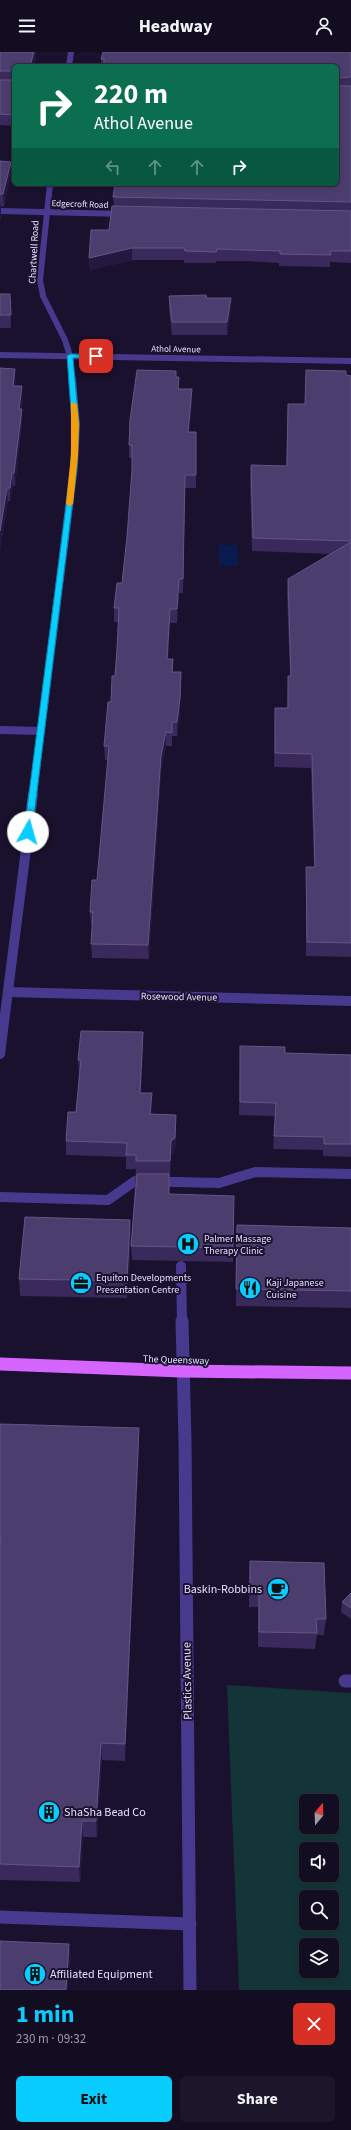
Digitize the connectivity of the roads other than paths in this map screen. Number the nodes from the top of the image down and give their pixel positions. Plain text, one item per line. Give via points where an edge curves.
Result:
1 (71, 52) edge
2 (69, 64) edge
3 (50, 186) edge
4 (0, 211) edge
5 (46, 212) junction
6 (132, 214) edge
7 (0, 355) edge
8 (70, 356) junction
9 (351, 361) edge
10 (0, 730) edge
11 (40, 731) junction
12 (8, 992) junction
13 (351, 1001) edge
14 (0, 1054) edge
15 (351, 1174) edge
16 (0, 1197) edge
17 (181, 1266) dead end
18 (0, 1364) edge
19 (182, 1372) junction
20 (351, 1373) edge
21 (0, 1918) edge
22 (190, 1924) junction
23 (190, 1990) edge

1 - 2 street
3 - 5 street, Chartwell Road
4 - 5 street, Edgecroft Road
5 - 6 street, Edgecroft Road
5 - 8 street, Chartwell Road via 40,280 43,296 65,340
7 - 8 street, Athol Avenue
8 - 9 street, Athol Avenue
8 - 11 street, Chartwell Road via 76,424 74,467
10 - 11 street
11 - 12 street, Chartwell Road
12 - 13 street, Rosewood Avenue
12 - 14 street, Chartwell Road
15 - 16 street via 255,1172 219,1183 135,1181 108,1200
17 - 19 street, Plastics Avenue
18 - 19 main road, The Queensway
19 - 20 main road, The Queensway
19 - 22 street, Plastics Avenue
21 - 22 street
22 - 23 street, Plastics Avenue

